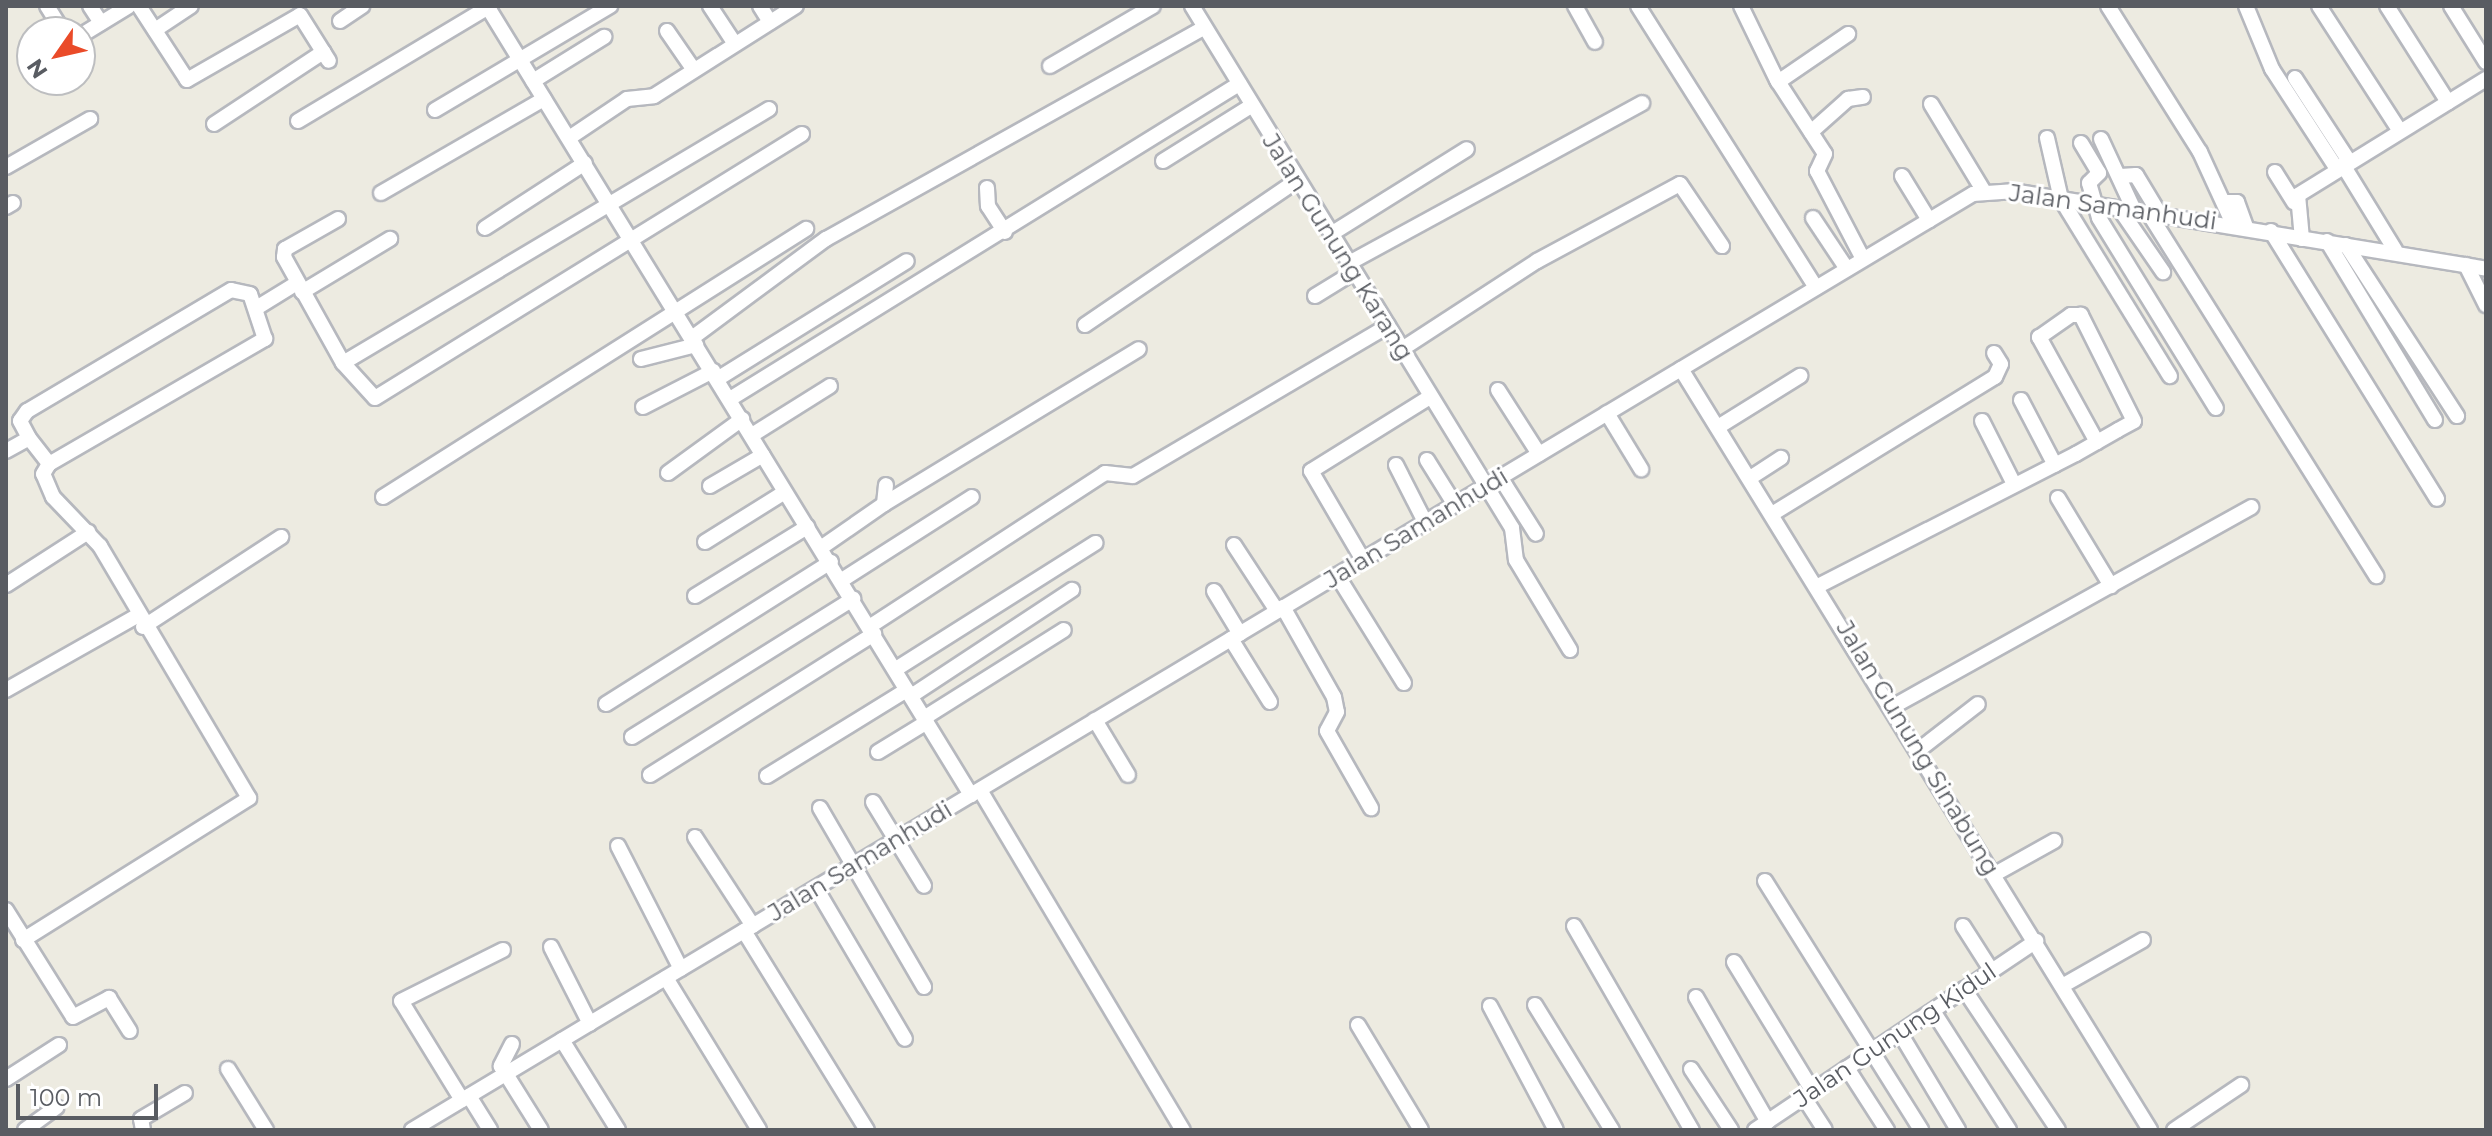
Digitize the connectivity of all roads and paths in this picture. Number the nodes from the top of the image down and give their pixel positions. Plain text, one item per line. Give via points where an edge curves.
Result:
1 (90, 6) edge
2 (129, 6) edge
3 (139, 6) edge
4 (191, 6) edge
5 (362, 6) edge
6 (488, 6) edge
7 (610, 6) edge
8 (710, 6) edge
9 (760, 6) edge
10 (796, 6) edge
11 (1153, 6) edge
12 (1194, 6) edge
13 (1575, 6) edge
14 (1638, 6) edge
15 (1741, 6) edge
16 (2108, 6) edge
17 (2246, 6) edge
18 (2319, 6) edge
19 (2387, 6) edge
20 (2451, 6) edge
21 (340, 21) dead end
22 (770, 22) junction
23 (101, 23) junction
24 (96, 26) edge
25 (1204, 28) junction
26 (155, 30) junction
27 (667, 31) dead end
28 (1848, 34) dead end
29 (604, 37) dead end
30 (1595, 42) dead end
31 (735, 44) junction
32 (519, 59) junction
33 (2486, 62) edge
34 (1050, 66) dead end
35 (694, 70) junction
36 (2295, 78) dead end
37 (2486, 79) edge
38 (533, 81) junction
39 (1778, 82) junction
40 (1239, 84) junction
41 (1863, 97) dead end
42 (544, 99) junction
43 (2448, 102) junction
44 (1642, 103) dead end
45 (1931, 104) dead end
46 (1251, 106) junction
47 (769, 109) dead end
48 (435, 110) dead end
49 (90, 119) dead end
50 (298, 121) dead end
51 (214, 124) dead end
52 (2400, 131) junction
53 (1811, 132) junction
54 (802, 134) dead end
55 (569, 138) junction
56 (2047, 138) dead end
57 (2101, 139) dead end
58 (2081, 143) dead end
59 (1467, 149) dead end
60 (1163, 161) dead end
61 (585, 163) junction
62 (2343, 165) junction
63 (6, 167) edge
64 (2275, 172) dead end
65 (1902, 176) dead end
66 (2121, 176) junction
67 (1295, 182) junction
68 (987, 188) dead end
69 (1983, 190) junction
70 (381, 193) dead end
71 (2061, 199) junction
72 (608, 201) junction
73 (2294, 202) junction
74 (2093, 204) junction
75 (2140, 211) junction
76 (1813, 218) dead end
77 (338, 219) dead end
78 (1929, 220) junction
79 (2240, 226) junction
80 (485, 228) dead end
81 (806, 229) dead end
82 (2271, 231) junction
83 (1005, 232) junction
84 (1331, 234) junction
85 (628, 236) junction
86 (390, 239) dead end
87 (2302, 239) junction
88 (2327, 241) junction
89 (2346, 245) junction
90 (1722, 246) dead end
91 (2395, 250) junction
92 (1863, 259) junction
93 (907, 261) dead end
94 (2466, 265) junction
95 (1351, 267) junction
96 (1847, 269) junction
97 (2486, 269) edge
98 (2163, 272) dead end
99 (300, 287) junction
100 (1816, 288) junction
101 (1315, 296) dead end
102 (2486, 305) edge
103 (258, 307) junction
104 (678, 312) junction
105 (1085, 325) dead end
106 (1388, 326) junction
107 (694, 342) junction
108 (1139, 349) dead end
109 (1402, 349) junction
110 (1994, 353) dead end
111 (641, 359) dead end
112 (343, 363) junction
113 (1681, 369) junction
114 (716, 374) junction
115 (1800, 376) dead end
116 (2170, 376) dead end
117 (830, 386) dead end
118 (1498, 390) dead end
119 (1430, 397) junction
120 (730, 399) junction
121 (2021, 400) dead end
122 (643, 407) dead end
123 (2216, 408) dead end
124 (1607, 413) junction
125 (2457, 416) dead end
126 (742, 419) junction
127 (2435, 420) dead end
128 (1982, 421) dead end
129 (1718, 427) junction
130 (752, 435) junction
131 (29, 438) junction
132 (2097, 442) junction
133 (6, 451) edge
134 (1539, 454) junction
135 (763, 455) junction
136 (1781, 458) dead end
137 (1427, 460) dead end
138 (49, 464) junction
139 (1396, 465) dead end
140 (2055, 465) junction
141 (1641, 469) dead end
142 (668, 473) dead end
143 (1500, 477) junction
144 (1750, 478) junction
145 (2014, 484) junction
146 (886, 485) dead end
147 (710, 486) dead end
148 (1485, 486) junction
149 (785, 492) junction
150 (383, 497) dead end
151 (972, 497) dead end
152 (2058, 498) dead end
153 (2437, 499) dead end
154 (884, 504) junction
155 (1455, 505) junction
156 (2251, 507) dead end
157 (1772, 514) junction
158 (1425, 522) junction
159 (807, 527) junction
160 (88, 532) junction
161 (1536, 534) dead end
162 (281, 537) dead end
163 (705, 542) dead end
164 (1095, 543) dead end
165 (1234, 545) dead end
166 (822, 547) junction
167 (1363, 560) junction
168 (831, 562) junction
169 (1337, 575) junction
170 (2376, 576) dead end
171 (842, 580) junction
172 (6, 585) edge
173 (1818, 586) junction
174 (2111, 586) junction
175 (1072, 590) dead end
176 (1214, 591) dead end
177 (695, 596) dead end
178 (853, 599) junction
179 (1280, 609) junction
180 (140, 622) junction
181 (1064, 630) dead end
182 (872, 631) junction
183 (1235, 636) junction
184 (1570, 650) dead end
185 (896, 669) junction
186 (1404, 683) dead end
187 (6, 690) edge
188 (909, 693) junction
189 (1270, 702) dead end
190 (606, 704) dead end
191 (1978, 704) dead end
192 (1894, 706) junction
193 (926, 720) junction
194 (1095, 720) junction
195 (632, 737) dead end
196 (1920, 749) junction
197 (878, 752) dead end
198 (650, 775) dead end
199 (1128, 775) dead end
200 (767, 776) dead end
201 (975, 792) junction
202 (873, 802) dead end
203 (820, 808) dead end
204 (1371, 808) dead end
205 (695, 837) dead end
206 (896, 840) junction
207 (2054, 841) dead end
208 (618, 846) dead end
209 (852, 866) junction
210 (1995, 874) junction
211 (1765, 881) dead end
212 (924, 886) dead end
213 (816, 888) junction
214 (6, 910) edge
215 (1574, 926) dead end
216 (1963, 926) dead end
217 (748, 928) junction
218 (23, 940) junction
219 (2143, 940) dead end
220 (2036, 941) junction
221 (551, 947) dead end
222 (503, 950) dead end
223 (1734, 962) dead end
224 (681, 969) junction
225 (1991, 970) junction
226 (666, 978) junction
227 (2062, 986) junction
228 (924, 987) dead end
229 (1964, 989) junction
230 (1696, 997) dead end
231 (1535, 1005) dead end
232 (1490, 1006) dead end
233 (1933, 1011) junction
234 (590, 1024) junction
235 (1358, 1025) dead end
236 (130, 1031) dead end
237 (1900, 1033) junction
238 (905, 1039) dead end
239 (562, 1040) junction
240 (512, 1044) dead end
241 (59, 1045) dead end
242 (1872, 1051) junction
243 (1847, 1068) junction
244 (228, 1069) dead end
245 (1691, 1069) dead end
246 (506, 1074) junction
247 (6, 1079) edge
248 (2241, 1085) dead end
249 (185, 1093) dead end
250 (1808, 1093) junction
251 (466, 1098) junction
252 (57, 1107) dead end
253 (1767, 1126) edge
254 (25, 1130) edge
255 (143, 1130) edge
256 (266, 1130) edge
257 (412, 1130) edge
258 (490, 1130) edge
259 (541, 1130) edge
260 (618, 1130) edge
261 (759, 1130) edge
262 (867, 1130) edge
263 (1183, 1130) edge
264 (1421, 1130) edge
265 (1556, 1130) edge
266 (1612, 1130) edge
267 (1692, 1130) edge
268 (1731, 1130) edge
269 (1825, 1130) edge
270 (1887, 1130) edge
271 (1921, 1130) edge
272 (1958, 1130) edge
273 (2009, 1130) edge
274 (2058, 1130) edge
275 (2150, 1130) edge
276 (2174, 1130) edge

1 - 23 street
2 - 23 street
3 - 26 street
4 - 26 street
5 - 21 street
6 - 32 street
6 - 50 street
7 - 32 street
8 - 31 street
9 - 22 street
10 - 22 street
11 - 34 street
12 - 25 street, Jalan Gunung Karang
13 - 30 street
14 - 100 street
15 - 39 street
16 - 79 street
17 - 62 street via 2272,69
18 - 52 street
19 - 43 street
20 - 33 street
22 - 31 street
23 - 24 street
25 - 40 street, Jalan Gunung Karang
25 - 107 street via 826,239
26 - 51 street via 187,80 300,15 326,56
27 - 35 street
28 - 39 street
29 - 38 street
31 - 35 street
32 - 38 street
32 - 48 street
35 - 55 street via 654,96 627,99
36 - 62 street
37 - 43 street
38 - 42 street
39 - 53 street
40 - 46 street, Jalan Gunung Karang
40 - 83 street
41 - 53 street via 1848,99
42 - 55 street
42 - 70 street
43 - 52 street
44 - 95 street
45 - 69 street
46 - 60 street
46 - 67 street, Jalan Gunung Karang
47 - 72 street
49 - 63 street
52 - 62 street
53 - 92 street via 1825,154 1817,171
54 - 85 street
55 - 61 street
56 - 71 street
57 - 66 street
58 - 74 street via 2099,173 2090,182
59 - 84 street
61 - 72 street
61 - 80 street
62 - 73 street
62 - 91 street
64 - 73 street
65 - 78 street
66 - 75 street
66 - 75 street via 2136,175
67 - 84 street, Jalan Gunung Karang
67 - 105 street
68 - 83 street via 988,206
69 - 71 street, Jalan Samanhudi
69 - 78 street, Jalan Samanhudi
71 - 74 street, Jalan Samanhudi
71 - 116 street
72 - 85 street
72 - 112 street
73 - 87 street
74 - 75 street, Jalan Samanhudi
74 - 123 street
75 - 79 street, Jalan Samanhudi
75 - 98 street
75 - 170 street
76 - 96 street
77 - 99 street via 285,249
78 - 92 street, Jalan Samanhudi
79 - 82 street, Jalan Samanhudi
81 - 104 street
82 - 87 street, Jalan Samanhudi
82 - 153 street
83 - 120 street
84 - 95 street, Jalan Gunung Karang
85 - 104 street
85 - 112 street via 375,398
86 - 99 street
87 - 88 street, Jalan Samanhudi
88 - 89 street, Jalan Samanhudi
88 - 127 street
89 - 91 street, Jalan Samanhudi
89 - 125 street
90 - 109 street via 1680,184 1537,261
91 - 94 street, Jalan Samanhudi
92 - 96 street, Jalan Samanhudi
93 - 114 street
94 - 97 street, Jalan Samanhudi
94 - 102 street
95 - 101 street
95 - 106 street, Jalan Gunung Karang
96 - 100 street, Jalan Samanhudi
99 - 103 street
99 - 112 street
100 - 113 street, Jalan Samanhudi
103 - 131 street via 244,288 231,290 27,411 20,421
103 - 138 street via 265,339
104 - 107 street
104 - 150 street
106 - 109 street, Jalan Gunung Karang
106 - 182 street via 1133,476 1105,473
107 - 111 street
107 - 114 street
108 - 154 street
109 - 119 street, Jalan Gunung Karang
110 - 157 street via 2001,364 1995,377
113 - 124 street, Jalan Samanhudi
113 - 129 street, Jalan Gunung Sinabung
114 - 120 street
114 - 122 street
115 - 129 street
117 - 130 street
118 - 134 street
119 - 148 street, Jalan Gunung Karang
119 - 167 street via 1311,471
120 - 126 street
121 - 140 street
124 - 134 street, Jalan Samanhudi
124 - 141 street
126 - 130 street
126 - 142 street
128 - 145 street
129 - 144 street, Jalan Gunung Sinabung
130 - 135 street
131 - 133 street
131 - 138 street
132 - 132 street via 2039,337 2071,315 2081,315 2136,417
132 - 140 street
134 - 143 street, Jalan Samanhudi
135 - 147 street
135 - 149 street
136 - 144 street
137 - 155 street
138 - 160 street via 43,474 53,497
139 - 158 street
140 - 145 street
143 - 148 street, Jalan Samanhudi
143 - 161 street
144 - 157 street, Jalan Gunung Sinabung
145 - 173 street
146 - 154 street
148 - 155 street, Jalan Samanhudi
148 - 184 street, Jalan Gunung Karang via 1512,528 1516,560
149 - 159 street
149 - 163 street
151 - 171 street
152 - 174 street
154 - 166 street
155 - 158 street, Jalan Samanhudi
156 - 174 street
157 - 173 street, Jalan Gunung Sinabung
158 - 167 street, Jalan Samanhudi
159 - 166 street
159 - 177 street
160 - 172 street
160 - 180 street
162 - 180 street
164 - 185 street
165 - 179 street
166 - 168 street
167 - 169 street, Jalan Samanhudi
168 - 171 street
168 - 190 street
169 - 179 street, Jalan Samanhudi
169 - 186 street
171 - 178 street
173 - 192 street, Jalan Gunung Sinabung
174 - 192 street
175 - 188 street
176 - 183 street
178 - 182 street
178 - 195 street
179 - 183 street, Jalan Samanhudi
179 - 204 street via 1334,697 1337,712 1327,731
180 - 187 street
180 - 218 street via 249,798
181 - 193 street
182 - 185 street
182 - 198 street
183 - 189 street
183 - 194 street, Jalan Samanhudi
185 - 188 street
188 - 193 street
188 - 200 street
191 - 196 street
192 - 196 street, Jalan Gunung Sinabung
193 - 197 street
193 - 201 street
194 - 199 street
194 - 201 street, Jalan Samanhudi
196 - 210 street, Jalan Gunung Sinabung
201 - 206 street, Jalan Samanhudi
201 - 263 street
202 - 206 street
203 - 209 street
205 - 217 street
206 - 209 street, Jalan Samanhudi
206 - 212 street
207 - 210 street
208 - 224 street
209 - 213 street, Jalan Samanhudi
209 - 228 street
210 - 220 street, Jalan Gunung Sinabung
211 - 242 street
213 - 217 street, Jalan Samanhudi
213 - 238 street
214 - 218 street
215 - 267 street
216 - 225 street
217 - 224 street, Jalan Samanhudi
217 - 262 street
218 - 236 street via 73,1017 109,998
219 - 227 street
220 - 225 street, Jalan Gunung Kidul
220 - 227 street, Jalan Gunung Sinabung
221 - 234 street
222 - 251 street via 401,1001
223 - 250 street
224 - 226 street, Jalan Samanhudi
225 - 229 street, Jalan Gunung Kidul
226 - 234 street, Jalan Samanhudi
226 - 261 street
227 - 275 street, Jalan Gunung Sinabung
229 - 233 street, Jalan Gunung Kidul
229 - 274 street
230 - 253 street
231 - 266 street
232 - 265 street
233 - 237 street, Jalan Gunung Kidul
233 - 273 street
234 - 239 street, Jalan Samanhudi
235 - 264 street
237 - 242 street, Jalan Gunung Kidul
237 - 272 street
239 - 246 street, Jalan Samanhudi
239 - 260 street
240 - 246 street via 500,1062
241 - 247 street
242 - 243 street, Jalan Gunung Kidul
242 - 271 street
243 - 250 street, Jalan Gunung Kidul
243 - 270 street
244 - 256 street
245 - 268 street
246 - 251 street, Jalan Samanhudi
246 - 259 street
248 - 276 street
249 - 255 street via 141,1119
250 - 253 street, Jalan Gunung Kidul
250 - 269 street
251 - 257 street, Jalan Samanhudi
251 - 258 street
252 - 254 street

